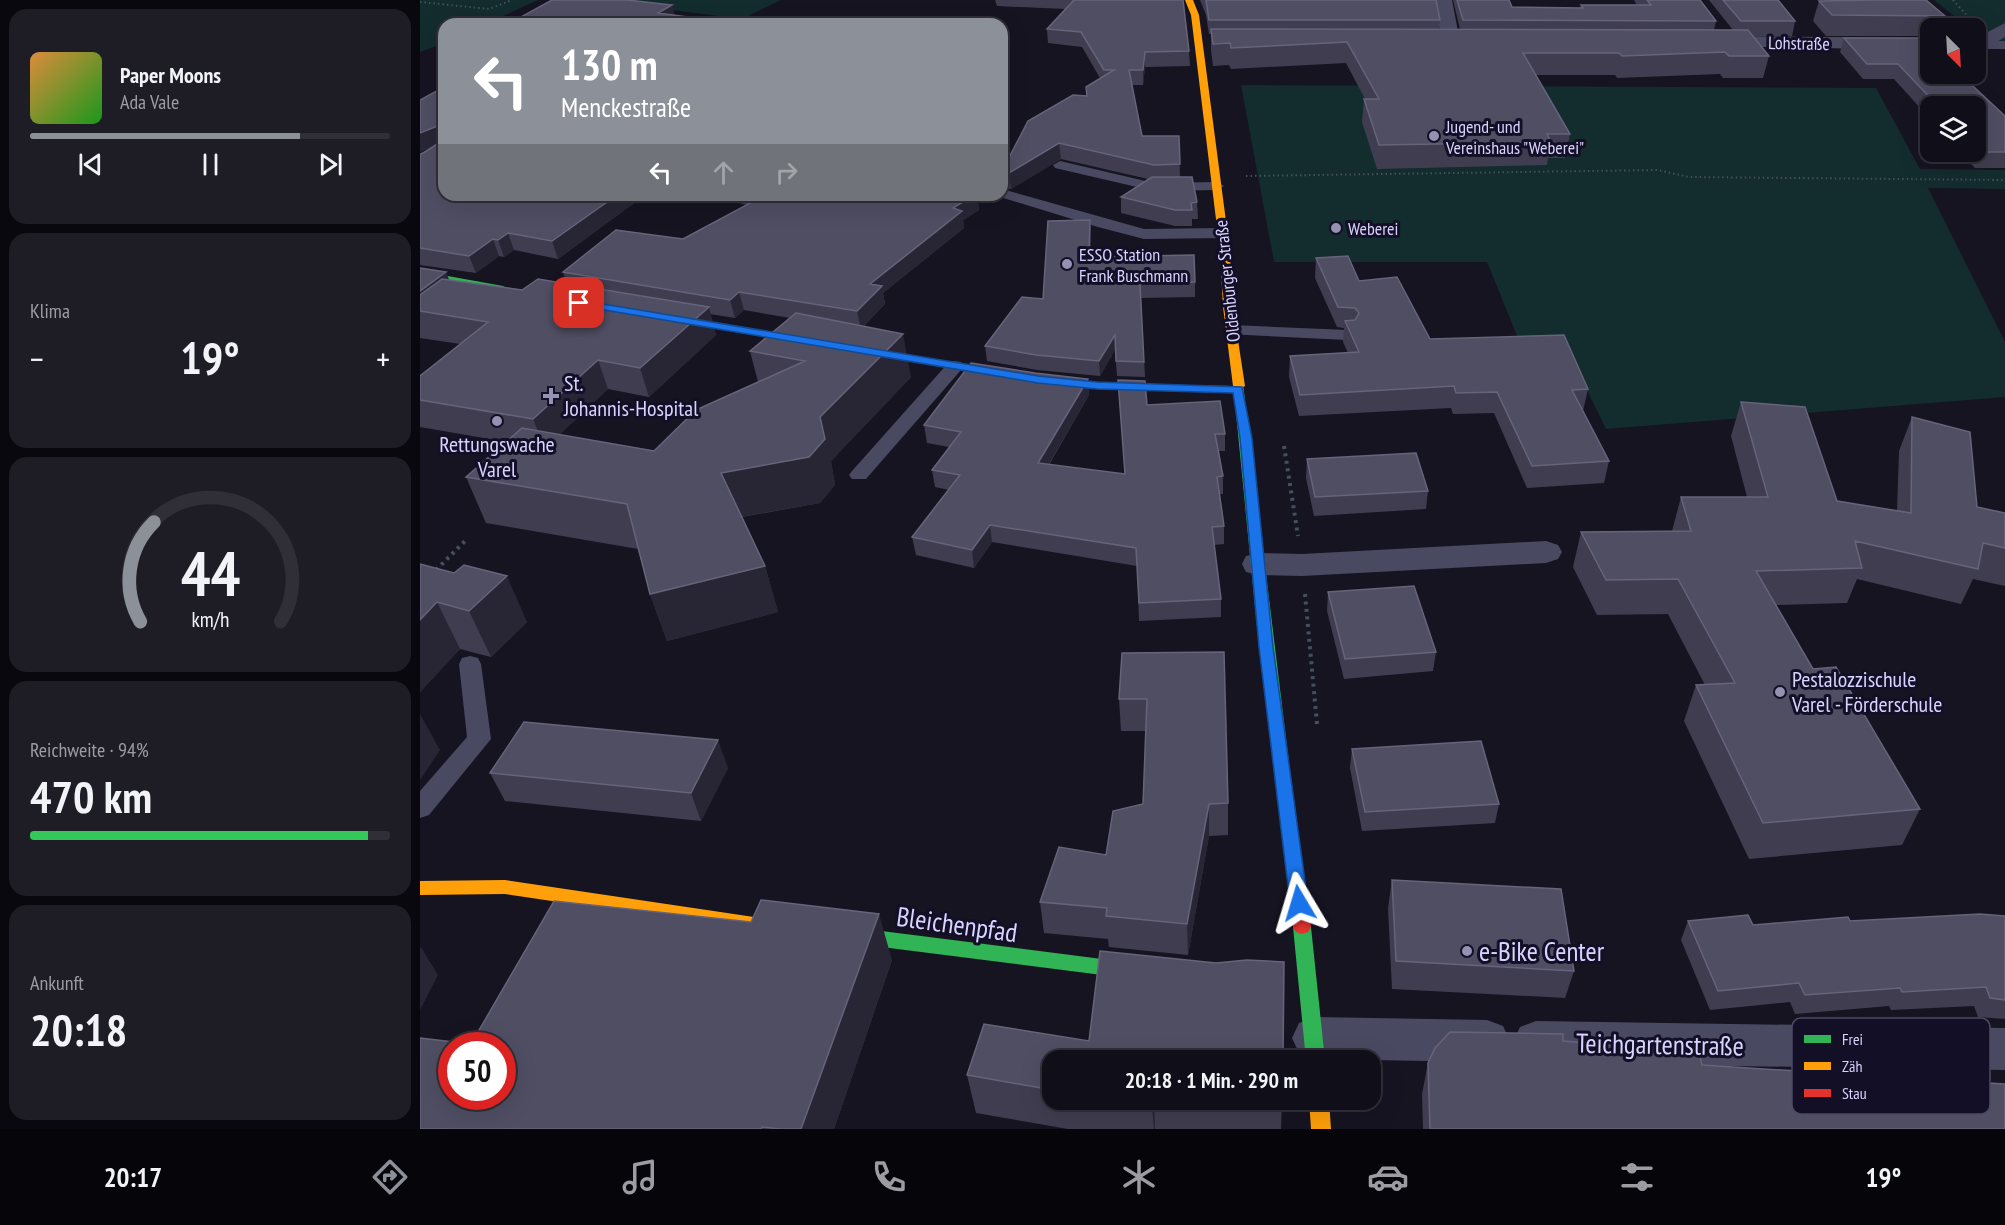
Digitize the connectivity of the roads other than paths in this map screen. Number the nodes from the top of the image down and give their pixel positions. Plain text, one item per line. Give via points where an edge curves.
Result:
1 (1189, 0) edge
2 (1443, 0) edge
3 (1717, 25) dead end
4 (2005, 29) edge
5 (1199, 42) junction
6 (1221, 42) edge
7 (1428, 42) edge
8 (1451, 42) junction
9 (1474, 42) edge
10 (1695, 42) edge
11 (1730, 42) junction
12 (1920, 44) edge
13 (1989, 45) edge
14 (2005, 60) edge
15 (1060, 165) dead end
16 (1217, 186) junction
17 (1008, 195) edge
18 (1222, 233) junction
19 (420, 274) edge
20 (519, 292) edge
21 (661, 317) edge
22 (1232, 330) junction
23 (1347, 335) edge
24 (830, 345) edge
25 (853, 349) edge
26 (955, 366) junction
27 (1238, 390) junction
28 (858, 475) dead end
29 (1546, 552) dead end
30 (1258, 564) junction
31 (470, 664) dead end
32 (420, 808) edge
33 (420, 888) edge
34 (773, 926) edge
35 (832, 932) edge
36 (1292, 972) dead end
37 (1150, 973) edge
38 (1308, 973) junction
39 (1316, 1049) edge
40 (1792, 1049) edge
41 (1319, 1110) edge
42 (1320, 1129) edge

1 - 5 main road, Oldenburger Straße
2 - 8 street
3 - 11 street
4 - 13 street via 1989,39
5 - 6 street
5 - 16 main road, Oldenburger Straße
7 - 8 street
8 - 9 street
10 - 11 street, Lohstraße
11 - 12 street, Lohstraße
13 - 14 street
15 - 16 lane via 1154,187
16 - 18 main road, Oldenburger Straße
17 - 18 lane via 1144,234
18 - 22 main road, Oldenburger Straße
19 - 20 main road
21 - 24 main road
22 - 23 lane
22 - 27 main road, Oldenburger Straße
25 - 26 main road
26 - 27 main road via 1097,386
26 - 28 lane
27 - 30 main road, Oldenburger Straße
29 - 30 street
30 - 38 main road, Oldenburger Straße
31 - 32 lane via 479,739
33 - 34 main road via 505,887
35 - 37 main road, Bleichenpfad
36 - 38 main road
38 - 39 main road, Oldenburger Straße
39 - 40 street, Teichgartenstraße
41 - 42 main road

